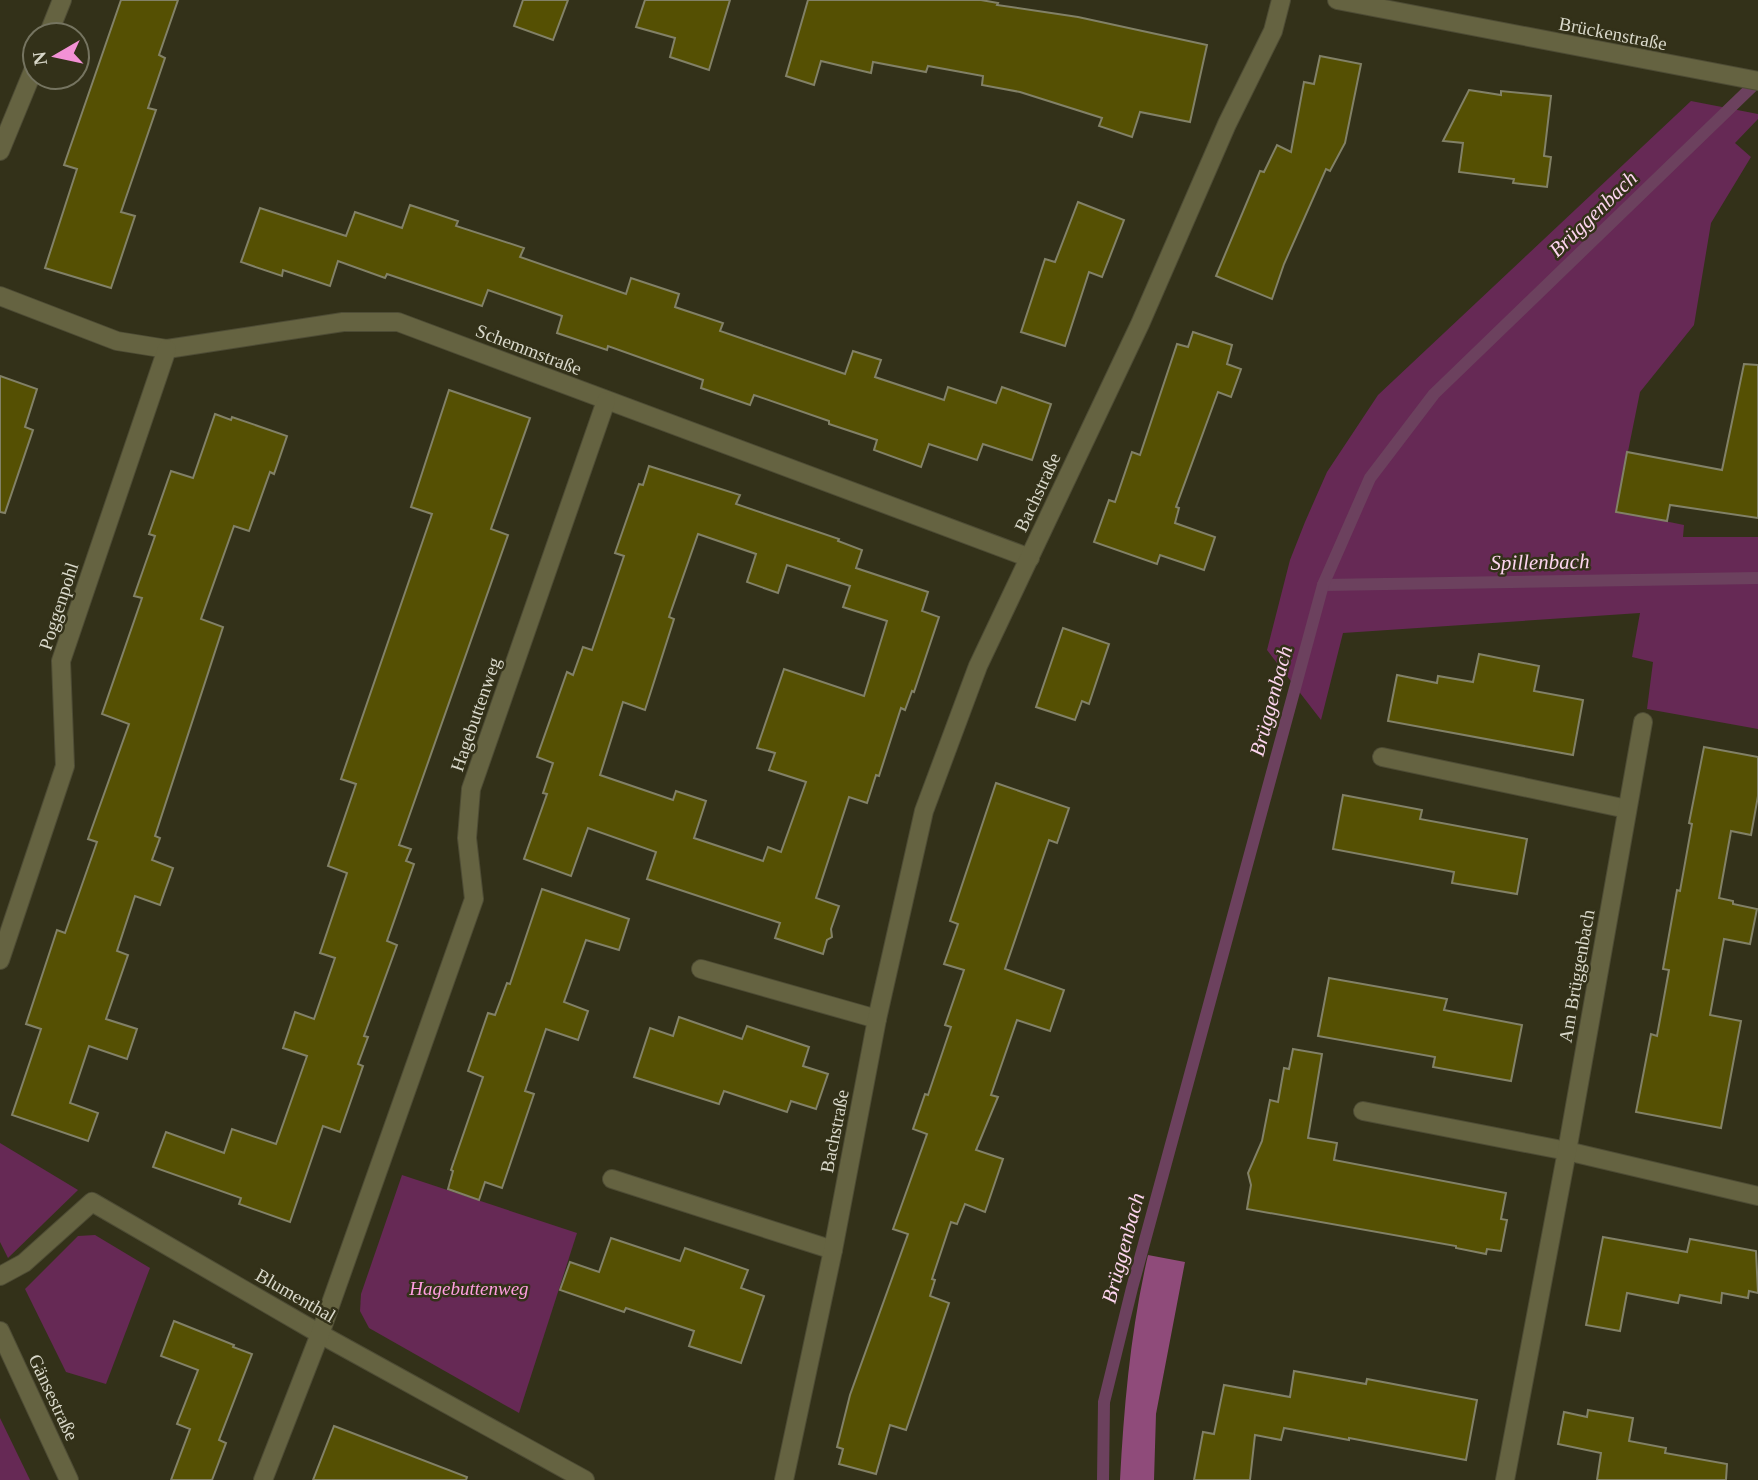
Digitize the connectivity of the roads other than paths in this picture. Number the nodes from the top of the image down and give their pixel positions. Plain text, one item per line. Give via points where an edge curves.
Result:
1 (62, 0) edge
2 (1281, 0) edge
3 (1337, 0) edge
4 (54, 21) edge
5 (1758, 81) edge
6 (25, 91) edge
7 (0, 151) edge
8 (0, 296) edge
9 (167, 349) junction
10 (606, 401) junction
11 (1030, 558) junction
12 (1643, 722) dead end
13 (1382, 757) dead end
14 (1627, 808) junction
15 (0, 960) edge
16 (701, 969) dead end
17 (877, 1019) junction
18 (1363, 1111) dead end
19 (1567, 1151) junction
20 (612, 1180) dead end
21 (1758, 1196) edge
22 (833, 1250) junction
23 (0, 1276) edge
24 (0, 1331) edge
25 (320, 1334) junction
26 (69, 1480) edge
27 (263, 1480) edge
28 (584, 1480) edge
29 (784, 1480) edge
30 (1505, 1480) edge

1 - 4 street
2 - 11 street, Bachstraße via 1273,31
3 - 5 street, Brückenstraße
6 - 7 street
8 - 9 street, Schemmstraße via 117,341
9 - 10 street, Schemmstraße via 343,322 398,322
9 - 15 street, Poggenpohl via 61,661 65,766
10 - 11 street, Schemmstraße
10 - 25 street, Hagebuttenweg via 471,789 467,838 474,899
11 - 17 street, Bachstraße via 978,666 924,811
12 - 14 street, Am Brüggenbach
13 - 14 street
14 - 19 street, Am Brüggenbach
16 - 17 street
17 - 22 street, Bachstraße
18 - 19 street
19 - 21 street
19 - 30 street, Am Brüggenbach
20 - 22 street
22 - 29 street, Bachstraße
23 - 25 street, Blumenthal via 24,1263 92,1202
24 - 26 street, Gänsestraße
25 - 27 street, Hagebuttenweg
25 - 28 street, Blumenthal

